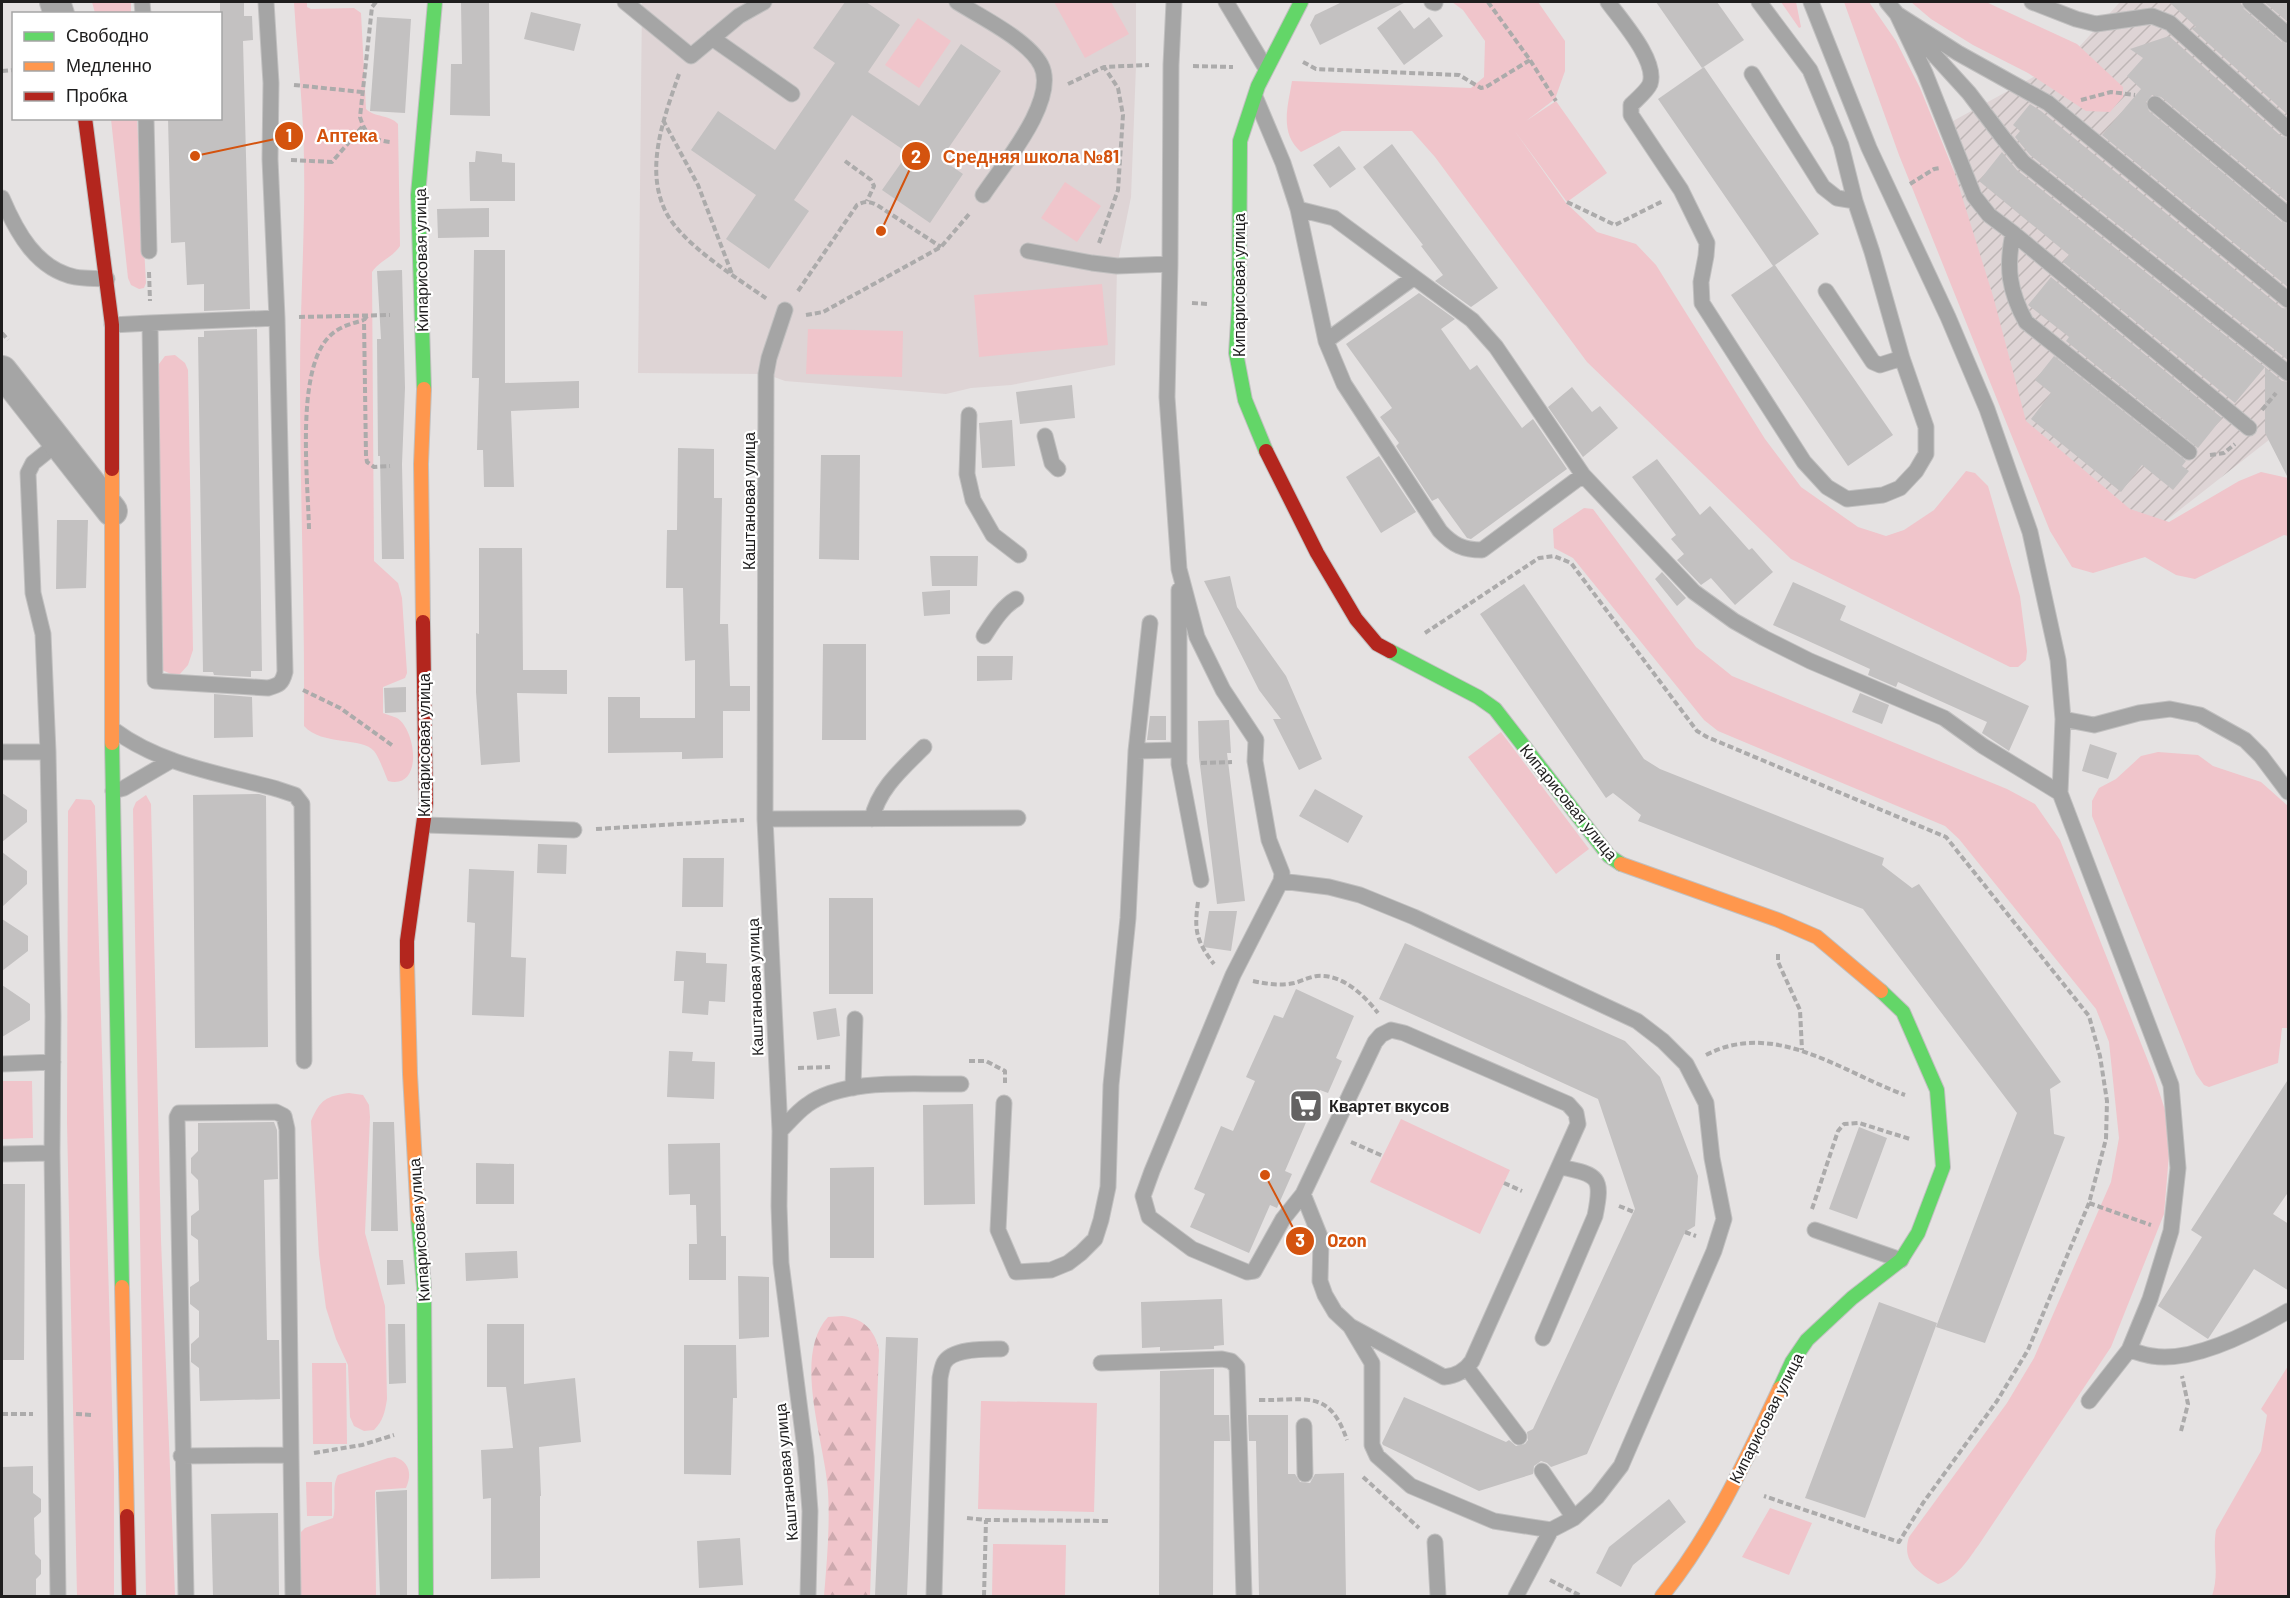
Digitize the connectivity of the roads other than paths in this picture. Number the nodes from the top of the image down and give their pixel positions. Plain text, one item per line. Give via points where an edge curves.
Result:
1 (267, 2) edge
2 (432, 2) edge
3 (625, 2) edge
4 (764, 2) edge
5 (957, 2) edge
6 (1174, 2) edge
7 (1226, 2) edge
8 (1301, 2) edge
9 (1608, 2) edge
10 (1759, 2) edge
11 (1811, 2) edge
12 (1887, 2) edge
13 (2032, 2) edge
14 (2250, 2) edge
15 (1897, 14) junction
16 (2289, 35) edge
17 (712, 38) junction
18 (1265, 67) junction
19 (1752, 74) dead end
20 (792, 94) dead end
21 (1254, 94) junction
22 (2155, 104) road end
23 (85, 120) edge
24 (146, 120) edge
25 (2289, 129) edge
26 (1841, 145) junction
27 (1869, 148) junction
28 (983, 195) road end
29 (2, 198) edge
30 (1855, 201) junction
31 (1298, 209) junction
32 (2289, 215) edge
33 (2013, 233) junction
34 (149, 250) road end
35 (1028, 251) dead end
36 (1170, 264) junction
37 (1413, 278) junction
38 (107, 279) junction
39 (1826, 291) dead end
40 (2289, 300) edge
41 (785, 310) road end
42 (277, 318) junction
43 (150, 323) junction
44 (112, 325) junction
45 (1326, 341) junction
46 (1902, 358) junction
47 (2, 371) edge
48 (2289, 373) edge
49 (969, 415) dead end
50 (2249, 428) dead end
51 (1045, 436) dead end
52 (59, 442) junction
53 (2189, 453) dead end
54 (1058, 469) dead end
55 (1583, 475) junction
56 (112, 511) junction
57 (1018, 555) dead end
58 (1179, 569) junction
59 (1016, 599) dead end
60 (1150, 623) dead end
61 (984, 636) dead end
62 (2063, 719) junction
63 (113, 730) junction
64 (924, 747) dead end
65 (1136, 751) junction
66 (2, 752) edge
67 (48, 752) junction
68 (1179, 757) junction
69 (172, 760) junction
70 (113, 791) junction
71 (2289, 792) edge
72 (2061, 793) junction
73 (1018, 818) dead end
74 (765, 819) junction
75 (872, 819) junction
76 (424, 825) junction
77 (574, 830) road end
78 (1201, 880) road end
79 (1281, 881) junction
80 (855, 1018) dead end
81 (304, 1061) dead end
82 (53, 1062) junction
83 (2, 1064) edge
84 (961, 1084) dead end
85 (853, 1088) junction
86 (1004, 1103) dead end
87 (780, 1131) junction
88 (52, 1153) junction
89 (2, 1154) edge
90 (1561, 1167) junction
91 (1303, 1194) junction
92 (1815, 1230) road end
93 (1901, 1260) junction
94 (2289, 1311) edge
95 (1350, 1326) junction
96 (1543, 1338) dead end
97 (1001, 1349) dead end
98 (2129, 1350) junction
99 (1101, 1363) dead end
100 (1467, 1368) junction
101 (2089, 1401) dead end
102 (1304, 1426) dead end
103 (1519, 1437) dead end
104 (291, 1455) junction
105 (181, 1456) junction
106 (1542, 1471) dead end
107 (1305, 1474) dead end
108 (1574, 1518) junction
109 (1551, 1530) junction
110 (1435, 1542) dead end
111 (58, 1596) edge
112 (129, 1596) edge
113 (186, 1596) edge
114 (292, 1596) edge
115 (426, 1596) edge
116 (808, 1596) edge
117 (934, 1596) edge
118 (1244, 1596) edge
119 (1438, 1596) edge
120 (1516, 1596) edge
121 (1662, 1596) edge

1 - 42 lane
2 - 76 street, Кипарисовая улица via 418,242 424,388
3 - 17 lane via 691,56
4 - 17 lane
5 - 28 lane via 1026,48 1041,65 1045,81 1032,121
6 - 36 lane
7 - 18 lane
8 - 18 street, Кипарисовая улица
9 - 46 lane via 1649,60 1652,73 1650,85 1631,105 1631,115 1681,190 1707,243 1702,303 1804,462 1827,487 1847,499 1883,495 1900,488 1926,454 1926,427
10 - 26 lane via 1809,70
11 - 27 lane
12 - 15 lane
13 - 25 lane via 2096,24 2152,16 2170,23
14 - 16 lane
15 - 33 lane via 1974,196 1989,215
15 - 40 lane via 2057,111
15 - 48 lane via 1969,93 2023,162
17 - 20 lane
18 - 21 street, Кипарисовая улица
19 - 30 lane via 1823,187 1837,198
21 - 31 lane
21 - 93 street, Кипарисовая улица via 1240,141 1236,353 1245,400 1270,461 1317,553 1356,619 1377,644 1495,709 1609,856 1622,865 1817,938 1903,1012 1937,1090 1943,1167 1918,1233
22 - 32 lane
23 - 38 street
24 - 34 lane
26 - 27 lane
26 - 30 lane
27 - 62 lane via 1987,409 2030,532 2058,660
29 - 38 lane via 13,224 44,262 58,272 76,277
30 - 46 lane
31 - 37 lane via 1334,218
31 - 45 lane
33 - 50 lane
33 - 53 lane via 2008,264 2012,291 2026,322
35 - 36 lane via 1117,266
36 - 58 lane via 1167,397
37 - 45 lane
37 - 55 lane via 1472,320 1496,347
38 - 44 street
39 - 46 lane via 1872,362 1880,366
41 - 74 lane, Каштановая улица via 766,374
42 - 43 lane
42 - 43 lane via 285,672 283,682 268,687 155,681
43 - 44 lane
44 - 56 street
45 - 55 lane via 1344,384 1440,531 1459,547 1482,550
47 - 52 street
49 - 57 lane via 967,474 973,500 993,536
51 - 54 lane via 1052,463
52 - 56 street
52 - 67 lane via 33,463 28,473 33,593 43,634
55 - 72 lane via 1694,592 1734,621 1810,661 1944,718
56 - 63 street
58 - 68 lane
58 - 79 lane via 1197,637 1223,690 1256,740 1255,761 1269,840 1282,873
59 - 61 lane
60 - 65 lane
62 - 71 lane via 2094,725 2170,709 2200,716 2245,740
62 - 72 lane
63 - 69 lane
63 - 70 street
64 - 75 lane via 884,789
65 - 68 lane
65 - 86 lane via 1128,918 1111,1086 1108,1187 1095,1239 1068,1263 1051,1270 1016,1272 998,1230
66 - 67 lane
67 - 82 lane
68 - 78 lane
69 - 70 lane via 124,789
69 - 81 lane via 278,789 295,795 302,804
70 - 112 street
72 - 98 lane via 2171,1085 2178,1168 2171,1231
73 - 75 lane
74 - 75 lane
74 - 87 lane, Каштановая улица
76 - 77 lane
76 - 115 street, Кипарисовая улица via 407,960 414,1167 424,1287
79 - 91 lane via 1233,975 1143,1196 1149,1217 1192,1249 1247,1272 1254,1271 1283,1219
79 - 108 lane via 1360,895 1637,1021 1686,1064 1706,1103 1724,1219 1714,1251 1622,1466
80 - 85 lane
82 - 83 lane
82 - 88 lane
84 - 85 lane
85 - 87 lane via 829,1093 807,1105
87 - 116 lane, Каштановая улица via 781,1263 810,1512
88 - 89 lane
88 - 111 lane
90 - 91 lane via 1578,1124 1576,1113 1568,1104 1391,1030 1375,1042
90 - 96 lane via 1595,1179 1599,1198
90 - 100 lane
91 - 95 lane via 1321,1239 1320,1281 1324,1295
92 - 93 lane
93 - 121 street, Кипарисовая улица via 1807,1340 1792,1362 1733,1486
94 - 98 lane via 2244,1336 2210,1348 2153,1357
95 - 100 lane via 1444,1377
95 - 109 lane via 1372,1363 1372,1445 1377,1456 1412,1486 1494,1521
97 - 117 lane via 975,1349 948,1358 943,1364
98 - 101 lane
99 - 118 lane via 1222,1359 1237,1367
100 - 103 lane
102 - 107 lane
104 - 105 lane
104 - 105 lane via 287,1129 284,1116 276,1112 179,1113 177,1118
104 - 114 lane
105 - 113 lane
106 - 108 lane
108 - 109 lane
109 - 120 lane
110 - 119 lane

